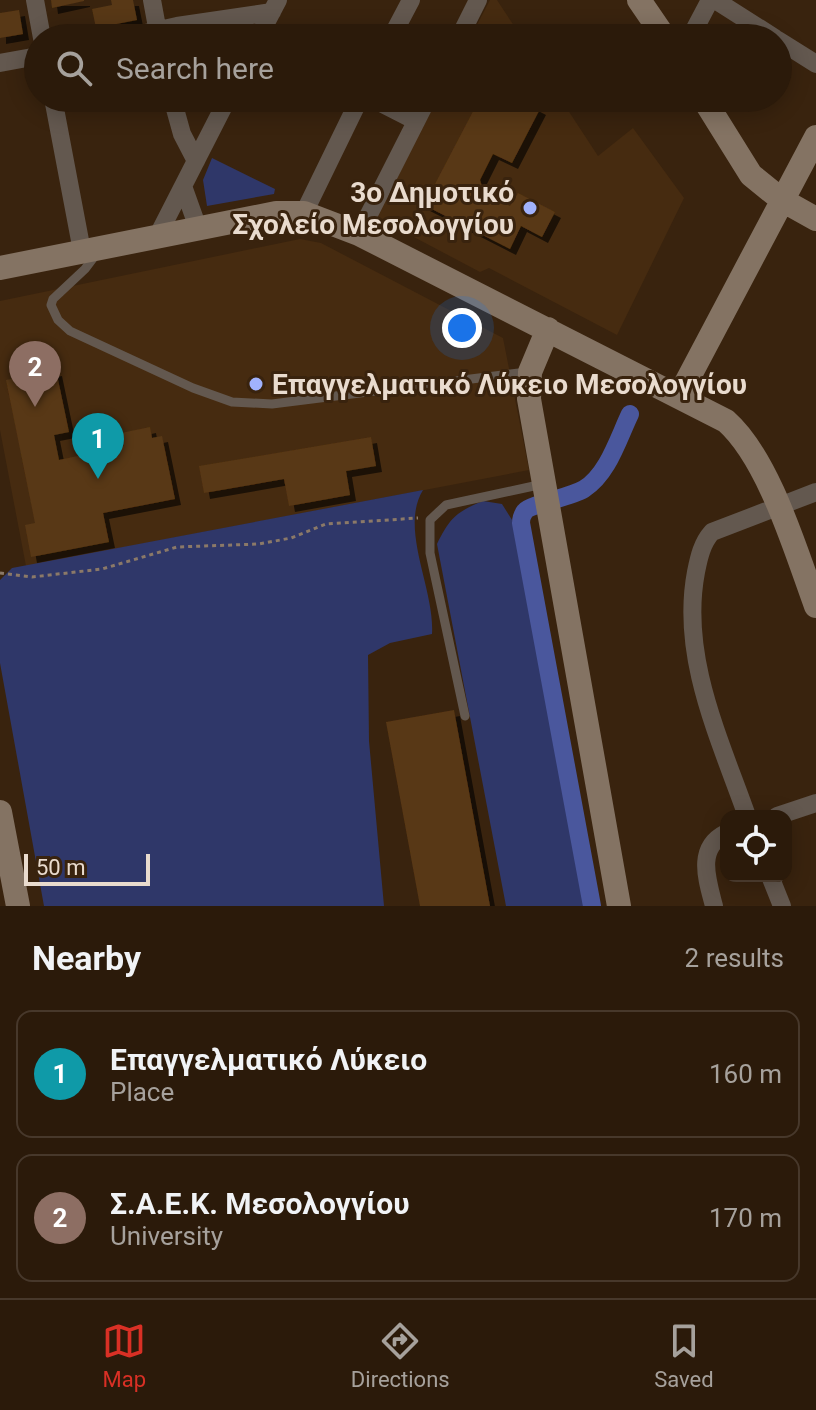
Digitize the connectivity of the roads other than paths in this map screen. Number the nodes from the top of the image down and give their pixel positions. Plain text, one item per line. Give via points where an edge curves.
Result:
1 (35, 0) edge
2 (152, 0) edge
3 (411, 0) edge
4 (478, 0) edge
5 (639, 0) edge
6 (712, 0) edge
7 (275, 4) edge
8 (39, 24) edge
9 (156, 24) edge
10 (200, 24) edge
11 (267, 24) edge
12 (398, 24) edge
13 (466, 24) edge
14 (655, 24) edge
15 (698, 24) edge
16 (751, 24) edge
17 (792, 49) edge
18 (24, 59) edge
19 (0, 63) edge
20 (816, 64) edge
21 (57, 112) edge
22 (176, 112) edge
23 (221, 112) edge
24 (353, 112) edge
25 (398, 112) edge
26 (421, 112) edge
27 (712, 112) edge
28 (416, 121) junction
29 (816, 137) edge
30 (196, 161) junction
31 (183, 186) junction
32 (782, 200) junction
33 (304, 213) junction
34 (816, 219) edge
35 (198, 228) junction
36 (359, 234) junction
37 (158, 235) junction
38 (91, 249) junction
39 (0, 268) edge
40 (548, 329) junction
41 (530, 372) junction
42 (679, 396) junction
43 (816, 492) edge
44 (546, 496) junction
45 (777, 505) junction
46 (816, 606) edge
47 (465, 716) dead end
48 (816, 803) edge
49 (745, 810) edge
50 (792, 811) edge
51 (0, 812) edge
52 (720, 837) edge
53 (772, 882) edge
54 (18, 906) edge
55 (619, 906) edge
56 (714, 906) edge
57 (782, 906) edge

1 - 8 street
2 - 9 street
3 - 12 street
4 - 13 street
5 - 14 street
6 - 15 street
6 - 16 street
7 - 10 street
7 - 11 street
17 - 20 street
18 - 19 street
21 - 38 street
22 - 30 street
23 - 30 street
24 - 33 street
25 - 28 street
26 - 28 street
27 - 32 street via 748,171
28 - 36 street
29 - 32 street
30 - 31 street
31 - 35 street
31 - 37 street
32 - 34 street
32 - 42 street
33 - 35 street
33 - 36 street
35 - 37 street
36 - 40 street
37 - 38 street
38 - 39 street
38 - 41 lane via 85,269 53,299 58,320 70,331 232,402 272,404
40 - 41 street
40 - 42 street
41 - 44 street via 529,399
42 - 45 street via 734,429
43 - 45 street
44 - 47 lane via 446,505 430,520 430,553
44 - 55 street
45 - 46 street
45 - 49 street via 709,535 692,600 692,645
48 - 50 street
51 - 54 street
52 - 56 street via 706,855
53 - 57 street

